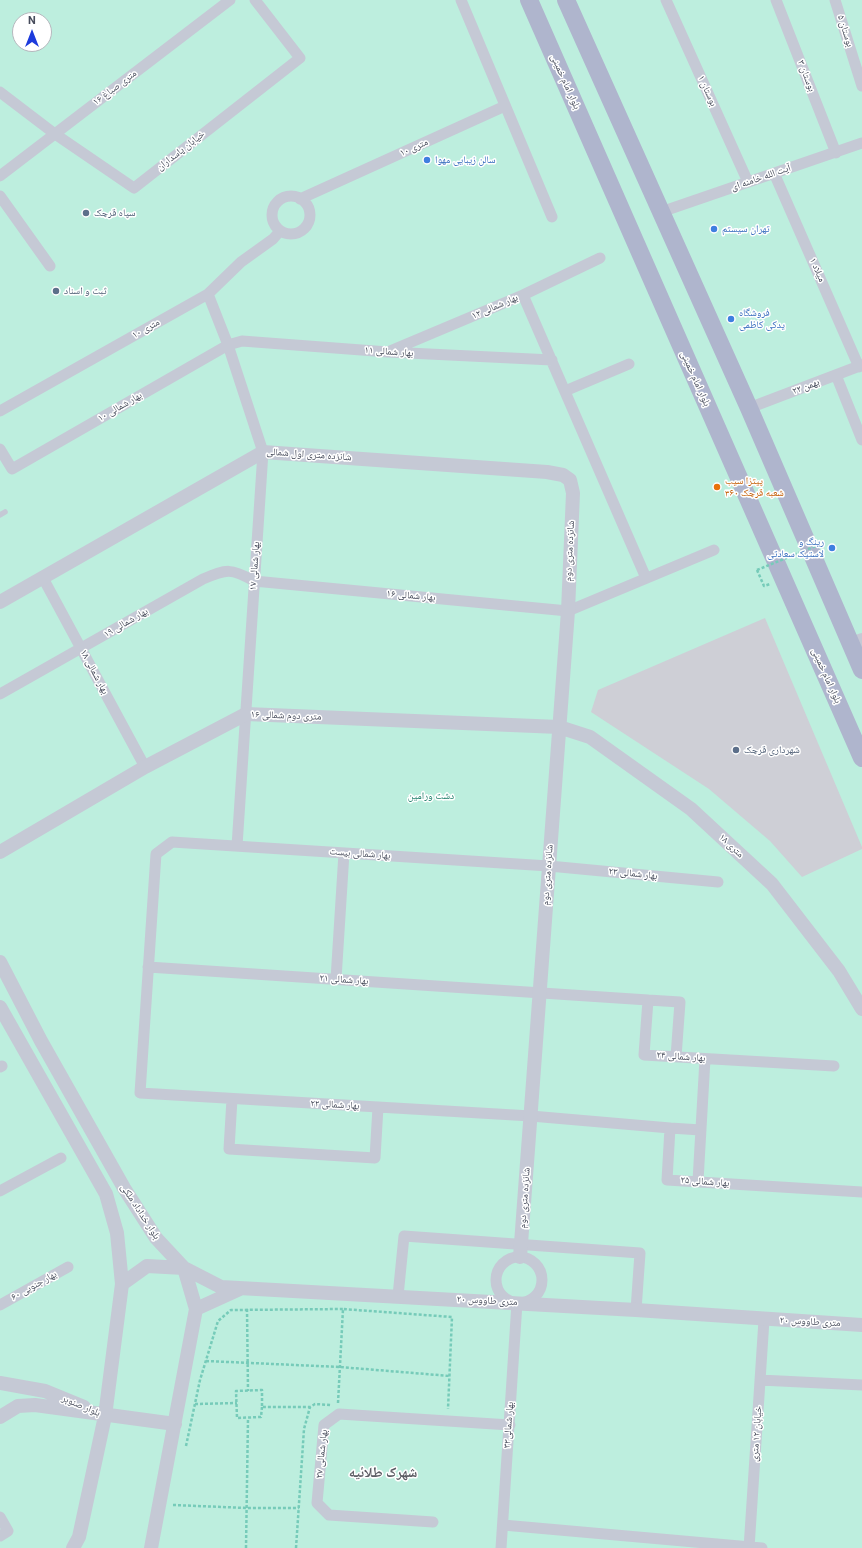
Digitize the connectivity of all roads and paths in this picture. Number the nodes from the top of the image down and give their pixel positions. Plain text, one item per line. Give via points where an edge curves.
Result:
1 (230, 0) edge
2 (255, 0) edge
3 (461, 0) edge
4 (529, 0) edge
5 (566, 0) edge
6 (666, 0) edge
7 (776, 0) edge
8 (835, 0) edge
9 (862, 86) edge
10 (0, 92) edge
11 (505, 106) junction
12 (55, 134) junction
13 (862, 143) edge
14 (836, 152) junction
15 (774, 173) junction
16 (0, 176) edge
17 (748, 182) junction
18 (0, 196) edge
19 (300, 199) junction
20 (661, 212) junction
21 (552, 217) dead end
22 (280, 231) junction
23 (600, 258) dead end
24 (50, 266) dead end
25 (208, 294) junction
26 (523, 295) junction
27 (228, 345) junction
28 (388, 352) junction
29 (552, 360) junction
30 (629, 364) dead end
31 (860, 366) edge
32 (836, 375) junction
33 (565, 391) junction
34 (749, 408) junction
35 (0, 411) edge
36 (862, 440) edge
37 (0, 449) edge
38 (263, 452) junction
39 (573, 493) joint
40 (823, 543) dead end
41 (714, 550) dead end
42 (43, 578) junction
43 (646, 578) junction
44 (254, 581) junction
45 (764, 586) dead end
46 (0, 602) edge
47 (568, 611) junction
48 (856, 642) edge
49 (81, 649) junction
50 (862, 670) edge
51 (0, 694) edge
52 (246, 714) junction
53 (559, 727) junction
54 (862, 758) edge
55 (145, 767) junction
56 (237, 846) junction
57 (0, 852) edge
58 (344, 853) junction
59 (549, 866) junction
60 (718, 882) dead end
61 (0, 962) edge
62 (148, 967) junction
63 (336, 979) junction
64 (540, 992) junction
65 (648, 1000) junction
66 (0, 1007) edge
67 (862, 1009) edge
68 (676, 1057) junction
69 (705, 1059) junction
70 (834, 1066) dead end
71 (232, 1098) junction
72 (378, 1107) junction
73 (530, 1116) junction
74 (670, 1128) junction
75 (701, 1130) junction
76 (61, 1158) dead end
77 (698, 1181) junction
78 (0, 1191) edge
79 (862, 1192) edge
80 (521, 1250) junction
81 (68, 1267) dead end
82 (184, 1268) junction
83 (122, 1284) junction
84 (242, 1288) junction
85 (398, 1296) junction
86 (517, 1303) junction
87 (0, 1305) edge
88 (196, 1308) junction
89 (247, 1309) junction
90 (343, 1309) junction
91 (636, 1310) junction
92 (452, 1317) dead end
93 (764, 1320) junction
94 (862, 1325) edge
95 (206, 1361) junction
96 (247, 1363) junction
97 (340, 1367) junction
98 (450, 1376) dead end
99 (760, 1380) junction
100 (0, 1383) edge
101 (862, 1385) edge
102 (248, 1391) junction
103 (237, 1403) junction
104 (195, 1404) junction
105 (338, 1405) dead end
106 (262, 1407) junction
107 (310, 1407) dead end
108 (105, 1416) junction
109 (0, 1417) edge
110 (248, 1418) junction
111 (175, 1424) junction
112 (510, 1425) junction
113 (185, 1449) dead end
114 (173, 1501) dead end
115 (172, 1505) junction
116 (247, 1508) junction
117 (299, 1508) dead end
118 (171, 1512) dead end
119 (0, 1517) edge
120 (433, 1522) dead end
121 (503, 1525) junction
122 (155, 1532) junction
123 (0, 1536) edge
124 (78, 1544) edge
125 (145, 1548) edge
126 (151, 1548) edge
127 (246, 1548) edge
128 (501, 1548) edge
129 (749, 1548) edge
130 (762, 1548) edge

1 - 12 street, ۱۶ متری صباغ
2 - 12 street, خیابان پاسداران via 300,58 134,188
3 - 11 street
4 - 54 main road, بلوار امام خمینی
5 - 20 main road
6 - 17 street, بوستان ۱
7 - 14 street, بوستان ۳
8 - 9 street, بوستان ۵
10 - 12 street, خیابان پاسداران
11 - 19 street, ۱۰ متری
11 - 21 street
12 - 16 street, ۱۶ متری صباغ
13 - 14 street, آیت الله خامنه ای
14 - 15 street, آیت الله خامنه ای
15 - 17 street, آیت الله خامنه ای
15 - 31 street, میلاد ۱
17 - 20 street, آیت الله خامنه ای
18 - 24 street
19 - 22 street via 288,196 281,198 273,208 272,221
19 - 22 street via 310,215 306,226 297,233
20 - 34 main road
22 - 25 street, ۱۰ متری via 241,262
23 - 26 street, بهار شمالی ۱۲
25 - 27 street, بهار شمالی ۱۷
25 - 35 street, ۱۰ متری
26 - 28 street, بهار شمالی ۱۲
26 - 29 street
27 - 28 street, بهار شمالی ۱۱ via 242,341
27 - 37 street, بهار شمالی ۱۰ via 12,469
27 - 38 street, بهار شمالی ۱۷
28 - 29 street, بهار شمالی ۱۱
29 - 33 street
30 - 33 street
31 - 32 street, ۲۲ بهمن
32 - 34 street, ۲۲ بهمن
32 - 36 street
33 - 43 street
34 - 48 main road
38 - 39 street, شانزده متری اول شمالی via 547,472 563,475 570,480
38 - 42 street, شانزده متری اول شمالی
38 - 44 street, بهار شمالی ۱۷
39 - 47 street, شانزده متری دوم
40 - 45 path, bridge via 757,570
41 - 43 street
42 - 46 street, شانزده متری اول شمالی
42 - 49 street, بهار شمالی ۱۸
43 - 47 street
44 - 47 street, بهار شمالی ۱۶
44 - 49 street, بهار شمالی ۱۹ via 237,572 222,571 203,579
44 - 52 street, بهار شمالی ۱۷
47 - 53 street, شانزده متری دوم
48 - 50 main road
49 - 51 street, بهار شمالی ۱۹
49 - 55 street, بهار شمالی ۱۸
52 - 53 street, ۱۶ متری دوم شمالی
52 - 55 street, ۱۶ متری دوم شمالی
52 - 56 street, بهار شمالی ۱۷
53 - 59 street, شانزده متری دوم
53 - 67 street, ۱۸ متری via 590,737 691,809 772,884 839,971
55 - 57 street, ۱۶ متری دوم شمالی
56 - 58 street, بهار شمالی بیست
56 - 62 street, بهار شمالی بیست via 172,842 156,854
58 - 59 street, بهار شمالی بیست
58 - 63 street
59 - 60 street, بهار شمالی ۲۳
59 - 64 street, شانزده متری دوم
61 - 82 street, بلوار خداداد ملکی via 124,1188 156,1238
62 - 63 street, بهار شمالی ۲۱
62 - 71 street, بهار شمالی ۲۲ via 140,1093
63 - 64 street, بهار شمالی ۲۱
64 - 65 street
64 - 73 street, شانزده متری دوم
65 - 68 street, بهار شمالی ۲۴ via 644,1055
65 - 68 street via 680,1002
66 - 83 street, بلوار خداداد ملکی via 106,1194 117,1233
68 - 69 street, بهار شمالی ۲۴
69 - 70 street, بهار شمالی ۲۴
69 - 75 street
71 - 72 street, بهار شمالی ۲۲
71 - 72 street via 229,1149 375,1158
72 - 73 street, بهار شمالی ۲۲
73 - 74 street
73 - 80 street, شانزده متری دوم
74 - 75 street
74 - 77 street, بهار شمالی ۲۵ via 667,1180
75 - 77 street
76 - 78 street
77 - 79 street, بهار شمالی ۲۵
80 - 85 street via 404,1236
80 - 86 street via 504,1262 498,1269 496,1278 501,1295
80 - 86 street via 536,1264 541,1272 542,1281 540,1290 534,1297 526,1302
80 - 91 street via 640,1253
81 - 87 street, بهار جنوبی ۶۰
82 - 83 street, ۲۰ متری طاووس via 147,1266
82 - 84 street, ۲۰ متری طاووس via 220,1287
82 - 88 street, بلوار خداداد ملکی
83 - 108 street, بلوار خداداد ملکی
84 - 85 street, ۲۰ متری طاووس
84 - 88 street
85 - 86 street, ۲۰ متری طاووس
86 - 91 street, ۲۰ متری طاووس
86 - 112 street, بهار شمالی۳۳
88 - 111 street, بلوار خداداد ملکی
89 - 90 path
89 - 95 path via 231,1310 218,1321
89 - 96 path
90 - 92 path
90 - 97 path
91 - 93 street, ۲۰ متری طاووس
93 - 94 street, ۲۰ متری طاووس
93 - 99 street, خیابان ۱۲ متری
95 - 96 path
95 - 104 path
96 - 97 path
96 - 102 path
97 - 98 path
97 - 105 path
99 - 101 street
99 - 129 street, خیابان ۱۲ متری
100 - 108 street, بلوار صنوبر via 45,1391
102 - 103 path via 236,1391
102 - 106 path via 262,1390
103 - 104 path
103 - 110 path via 237,1418
104 - 113 path
106 - 107 path
106 - 110 path via 261,1417
108 - 109 street, بلوار صنوبر via 36,1405 18,1406
108 - 111 street
108 - 124 street, بلوار خداداد ملکی
110 - 116 path
111 - 122 street, بلوار خداداد ملکی
112 - 120 street, بهار شمالی ۲۷ via 339,1414 324,1425 317,1503 329,1515
112 - 121 street, بهار شمالی۳۳
114 - 115 path
115 - 116 path
115 - 118 path
116 - 117 path
116 - 127 path
119 - 123 street via 8,1531
121 - 128 street, بهار شمالی۳۳
121 - 129 street
122 - 125 street
122 - 126 street, بلوار خداداد ملکی
129 - 130 street

